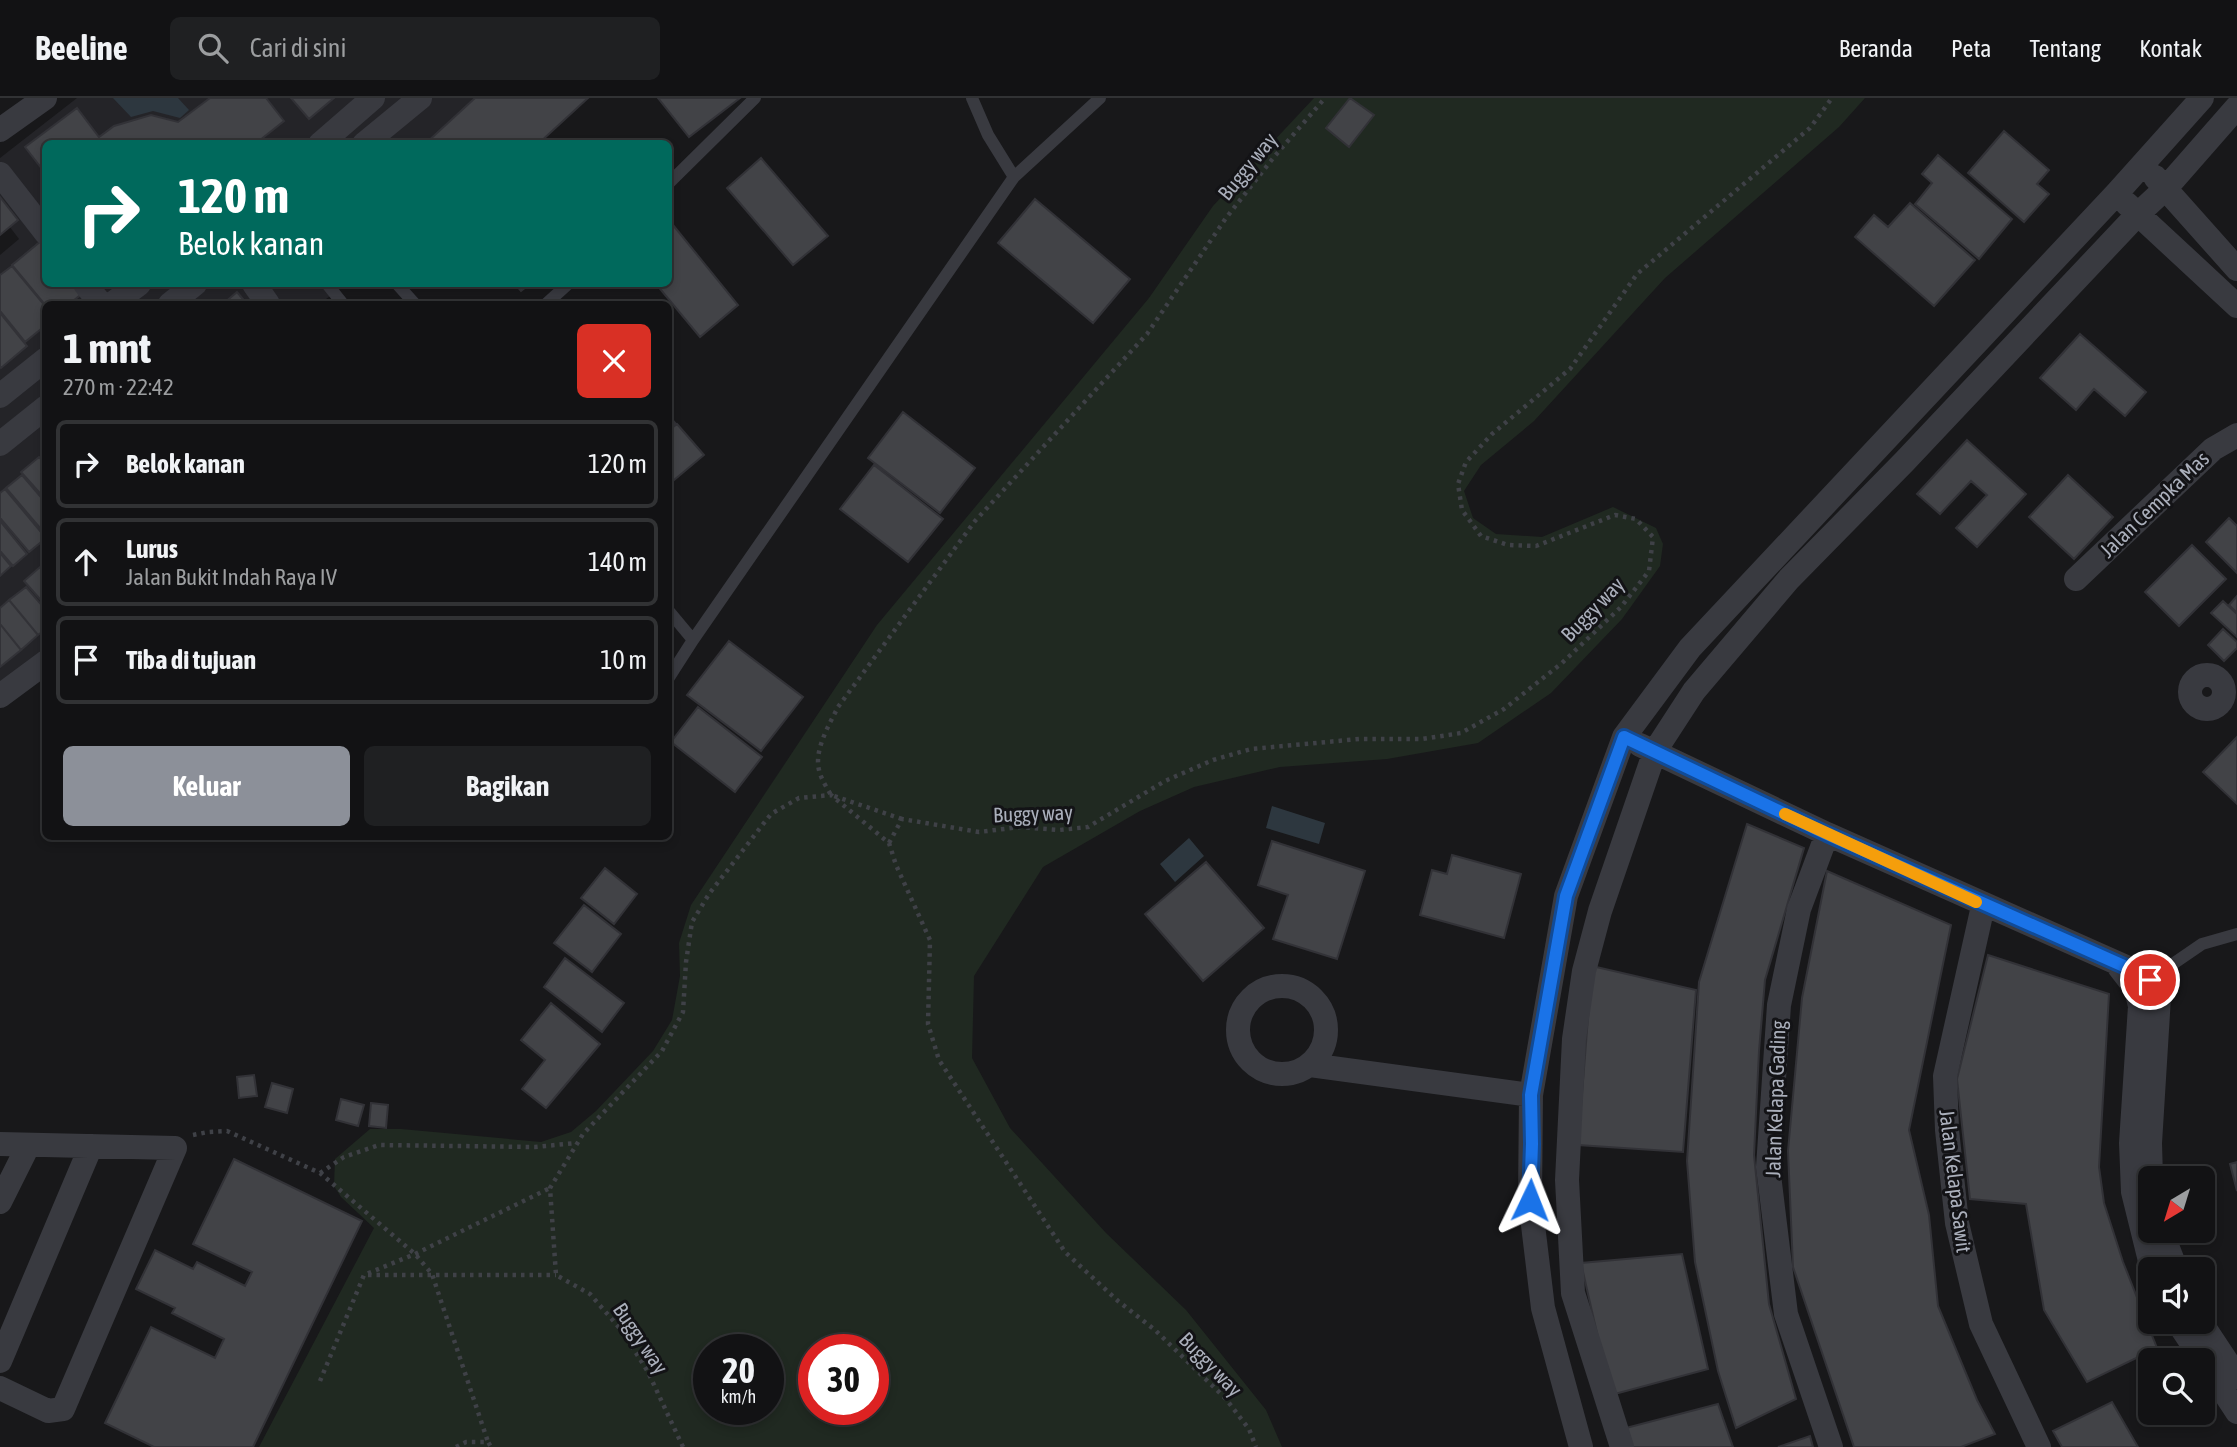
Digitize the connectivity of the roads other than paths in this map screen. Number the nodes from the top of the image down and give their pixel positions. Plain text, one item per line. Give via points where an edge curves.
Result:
1 (45, 98) edge
2 (373, 98) edge
3 (420, 98) edge
4 (755, 98) edge
5 (972, 98) edge
6 (1100, 98) edge
7 (2202, 98) edge
8 (2237, 107) edge
9 (0, 130) edge
10 (325, 140) edge
11 (369, 140) edge
12 (2142, 164) junction
13 (0, 174) edge
14 (1014, 177) junction
15 (672, 180) edge
16 (2166, 188) junction
17 (2116, 194) junction
18 (2138, 214) junction
19 (42, 228) edge
20 (2237, 269) edge
21 (88, 287) edge
22 (135, 287) edge
23 (191, 287) edge
24 (329, 287) edge
25 (400, 287) edge
26 (565, 287) edge
27 (99, 301) edge
28 (116, 301) edge
29 (174, 301) edge
30 (341, 301) edge
31 (412, 301) edge
32 (549, 301) edge
33 (2237, 306) edge
34 (42, 362) edge
35 (0, 396) edge
36 (42, 410) edge
37 (2237, 435) edge
38 (0, 444) edge
39 (2076, 579) dead end
40 (672, 615) edge
41 (693, 640) junction
42 (42, 665) edge
43 (672, 673) edge
44 (0, 696) edge
45 (1624, 737) junction
46 (1655, 751) junction
47 (1827, 834) junction
48 (1983, 905) junction
49 (2237, 934) edge
50 (2143, 985) junction
51 (1310, 1065) dead end
52 (1531, 1095) junction
53 (0, 1144) edge
54 (28, 1146) junction
55 (91, 1146) junction
56 (2151, 1166) edge
57 (0, 1202) edge
58 (2149, 1257) edge
59 (2209, 1334) edge
60 (0, 1361) edge
61 (2237, 1377) edge
62 (2215, 1378) edge
63 (0, 1388) edge
64 (2237, 1412) edge
65 (1581, 1447) edge
66 (1622, 1447) edge
67 (1831, 1447) edge
68 (2039, 1447) edge

1 - 9 street
2 - 10 street
3 - 11 street
4 - 15 lane
5 - 14 lane
6 - 14 lane
7 - 12 street
8 - 16 street
12 - 16 street
12 - 17 street
13 - 19 street
14 - 41 lane
16 - 18 street
16 - 20 street
17 - 18 street
17 - 45 street via 1690,648
18 - 33 street
18 - 46 street via 1788,579 1694,691
21 - 27 street
22 - 28 street
23 - 29 street
24 - 30 lane
25 - 31 lane
26 - 32 lane
34 - 35 street
36 - 38 street
37 - 39 street, Jalan Cempka Mas via 2213,449
40 - 41 lane
41 - 43 lane
42 - 44 street
45 - 46 street
45 - 52 street via 1566,896
46 - 47 street
46 - 66 street via 1584,971 1574,1039 1567,1167 1573,1293
47 - 48 street
47 - 67 street, Jalan Kelapa Gading via 1799,909 1779,1004 1768,1167 1786,1314
48 - 50 street via 2118,965
48 - 68 street, Jalan Kelapa Sawit via 1945,1076 1947,1130 1957,1223 1981,1324
49 - 50 lane via 2202,944
50 - 56 street via 2159,997
50 - 58 street via 2131,1143 2133,1192
51 - 52 street
52 - 65 street via 1530,1200 1543,1308
53 - 54 street
54 - 55 street
54 - 57 street
55 - 60 street
55 - 63 street via 175,1148 63,1409 48,1411
59 - 61 street
62 - 64 street

